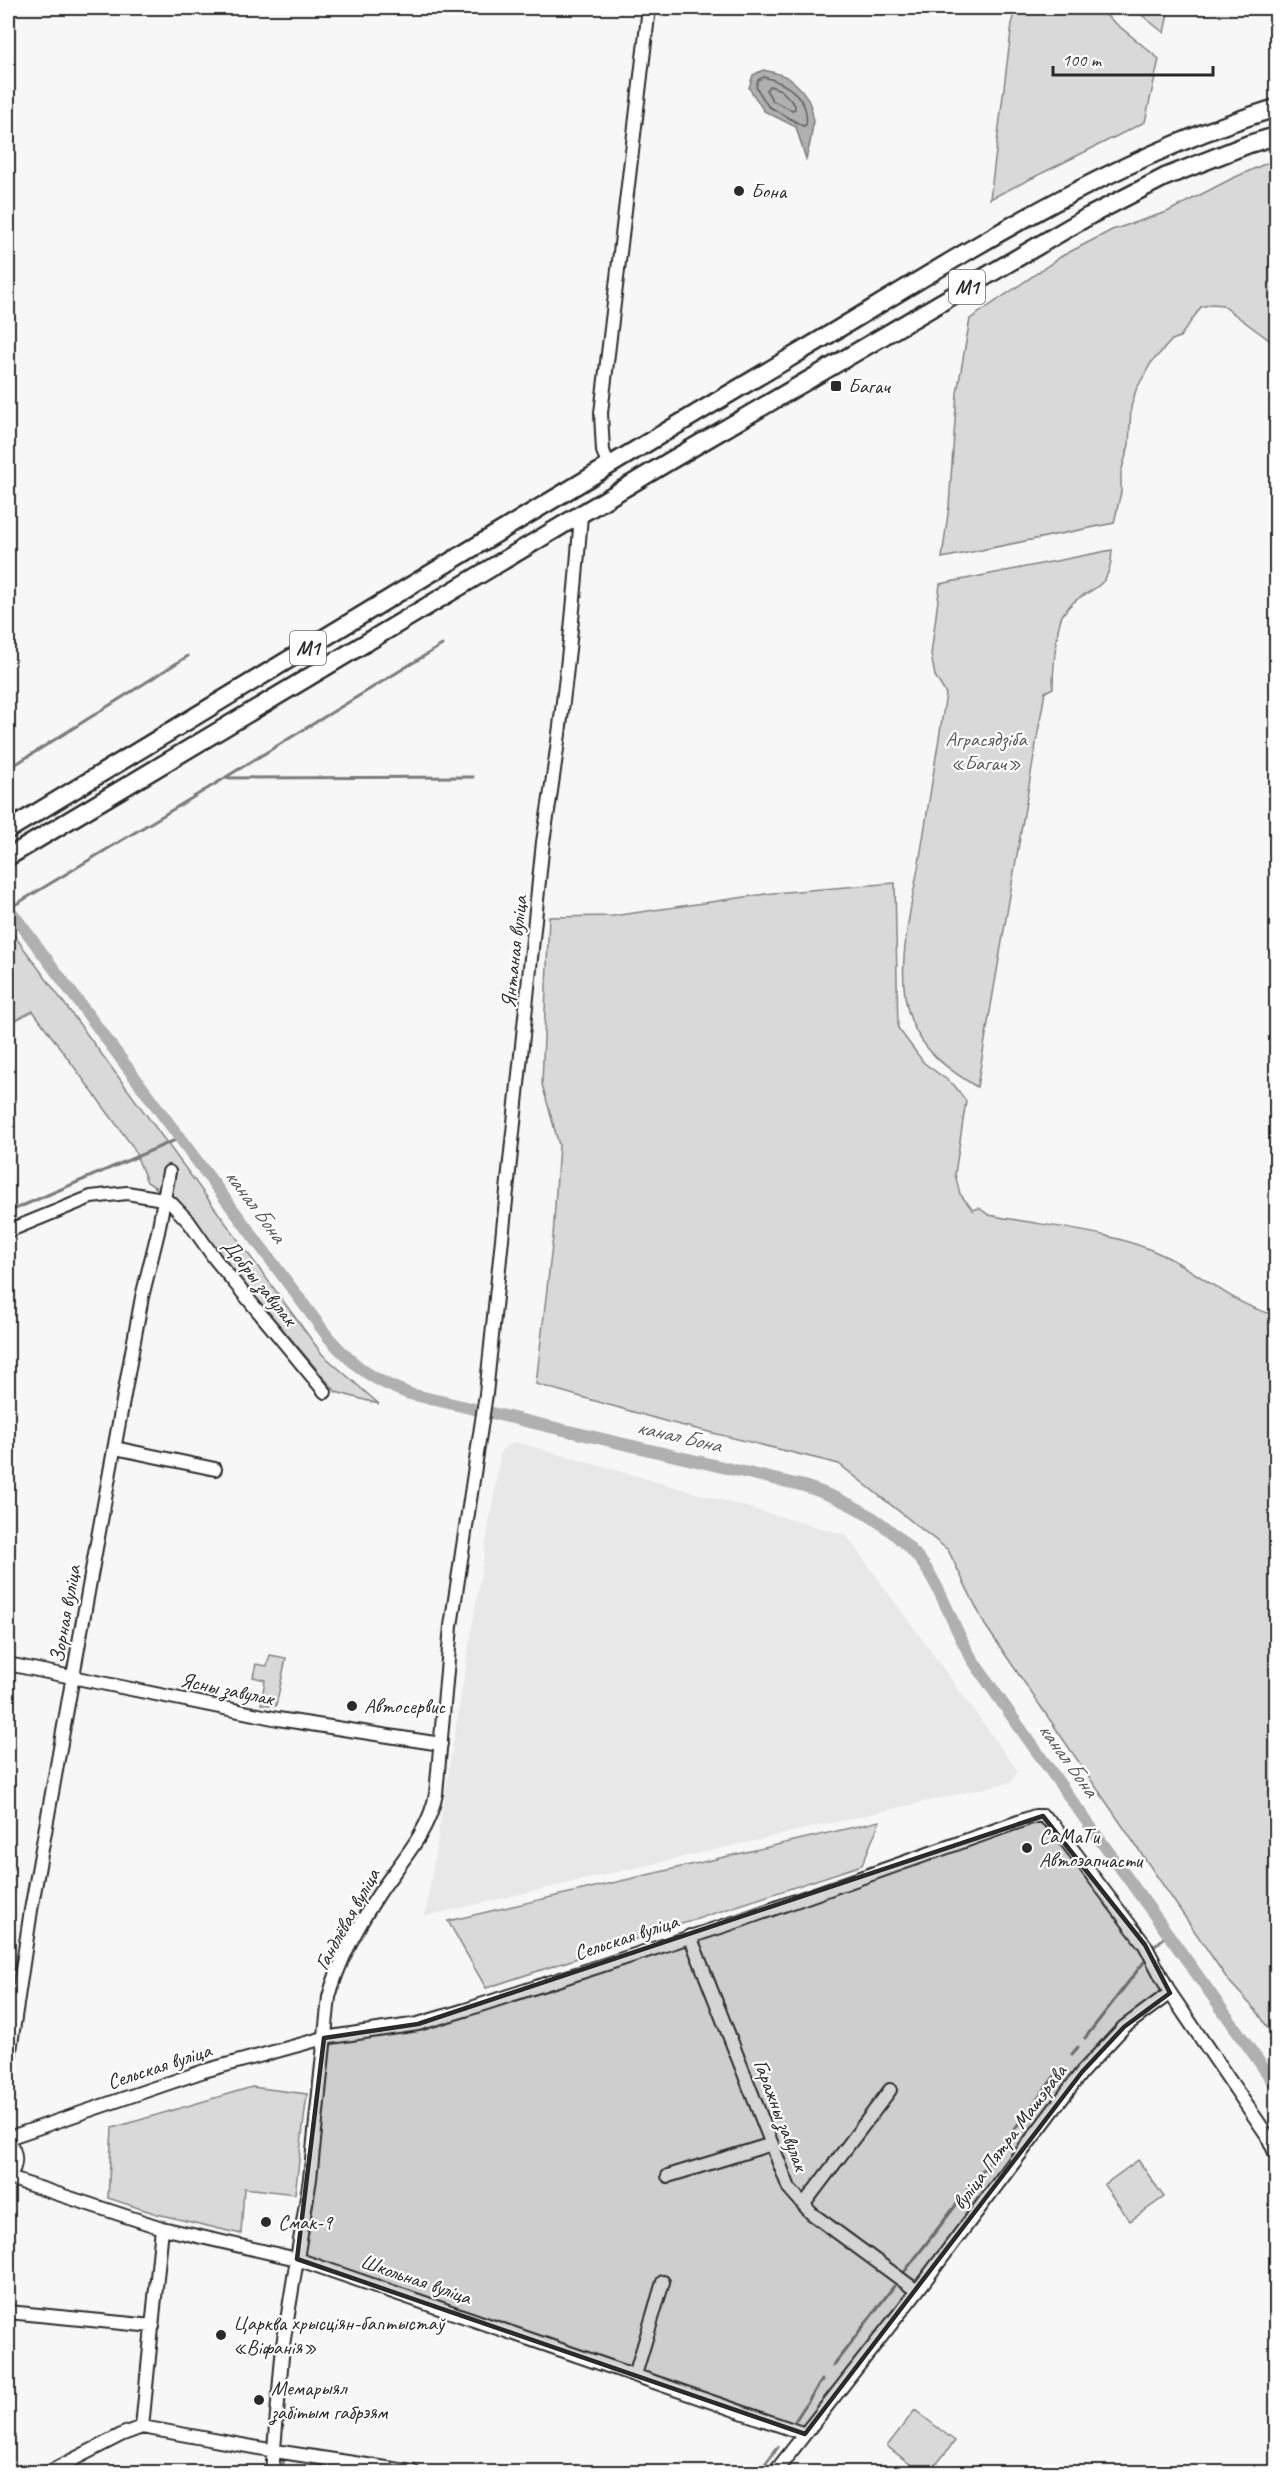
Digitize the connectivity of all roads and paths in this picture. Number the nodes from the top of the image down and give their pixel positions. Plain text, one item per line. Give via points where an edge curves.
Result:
1 (649, 8) edge
2 (1276, 108) edge
3 (1276, 136) edge
4 (609, 466) junction
5 (581, 515) junction
6 (8, 830) edge
7 (8, 858) edge
8 (169, 1172) dead end
9 (163, 1199) junction
10 (8, 1231) edge
11 (325, 1392) dead end
12 (486, 1394) joint
13 (115, 1448) junction
14 (215, 1469) dead end
15 (8, 1664) edge
16 (74, 1677) junction
17 (441, 1744) junction
18 (690, 1936) junction
19 (1170, 1993) junction
20 (10, 2029) edge
21 (324, 2038) junction
22 (8, 2064) edge
23 (890, 2090) dead end
24 (8, 2139) edge
25 (772, 2144) junction
26 (1276, 2155) edge
27 (668, 2176) dead end
28 (8, 2178) edge
29 (804, 2204) junction
30 (162, 2228) junction
31 (297, 2259) junction
32 (663, 2282) dead end
33 (917, 2291) junction
34 (8, 2312) edge
35 (153, 2326) junction
36 (635, 2375) junction
37 (142, 2427) junction
38 (805, 2434) junction
39 (274, 2451) junction
40 (49, 2472) edge
41 (272, 2472) edge
42 (412, 2472) edge
43 (775, 2472) edge

1 - 4 street via 601,413 603,451
2 - 4 highway, М1 via 1234,120 1149,154 1073,191
3 - 5 highway, М1 via 1165,177 1089,216
4 - 6 highway, М1
5 - 7 highway, М1
5 - 12 street, Янтаная вуліца
8 - 9 street, Зорная вуліца
9 - 10 street via 127,1193 91,1197
9 - 11 street, Добры завулак via 189,1222 214,1259
9 - 13 street, Зорная вуліца
12 - 17 street, Гандлёвая вуліца via 452,1626
13 - 14 street
13 - 16 street, Зорная вуліца
15 - 16 street, Ясны завулак
16 - 17 street, Ясны завулак via 278,1719
16 - 20 street, Зорная вуліца
17 - 21 street, Гандлёвая вуліца via 432,1810 335,1973
18 - 19 street, Сельская вуліца via 1043,1816 1054,1825 1145,1945
18 - 21 street, Сельская вуліца via 418,2024
18 - 25 street, Гаражны завулак
19 - 26 street via 1267,2135
19 - 33 street, вуліца Пятра Машэрава via 1124,2027 1082,2072
20 - 22 street, Зорная вуліца
21 - 24 street, Сельская вуліца via 204,2071
21 - 31 street, Гандлёвая вуліца via 310,2179
23 - 29 street
24 - 28 street via 16,2158
25 - 27 street
25 - 29 street, Гаражны завулак via 789,2188
28 - 30 street, Школьная вуліца
29 - 33 street, Гаражны завулак
30 - 31 street, Школьная вуліца
30 - 35 street
31 - 36 street, Школьная вуліца
31 - 39 street, Гандлёвая вуліца via 283,2345
32 - 36 street
33 - 38 street, вуліца Пятра Машэрава
34 - 35 street
35 - 37 street
36 - 38 street, Школьная вуліца
37 - 39 street
37 - 40 street
38 - 43 street, вуліца Пятра Машэрава
39 - 41 street, Гандлёвая вуліца
39 - 42 street

